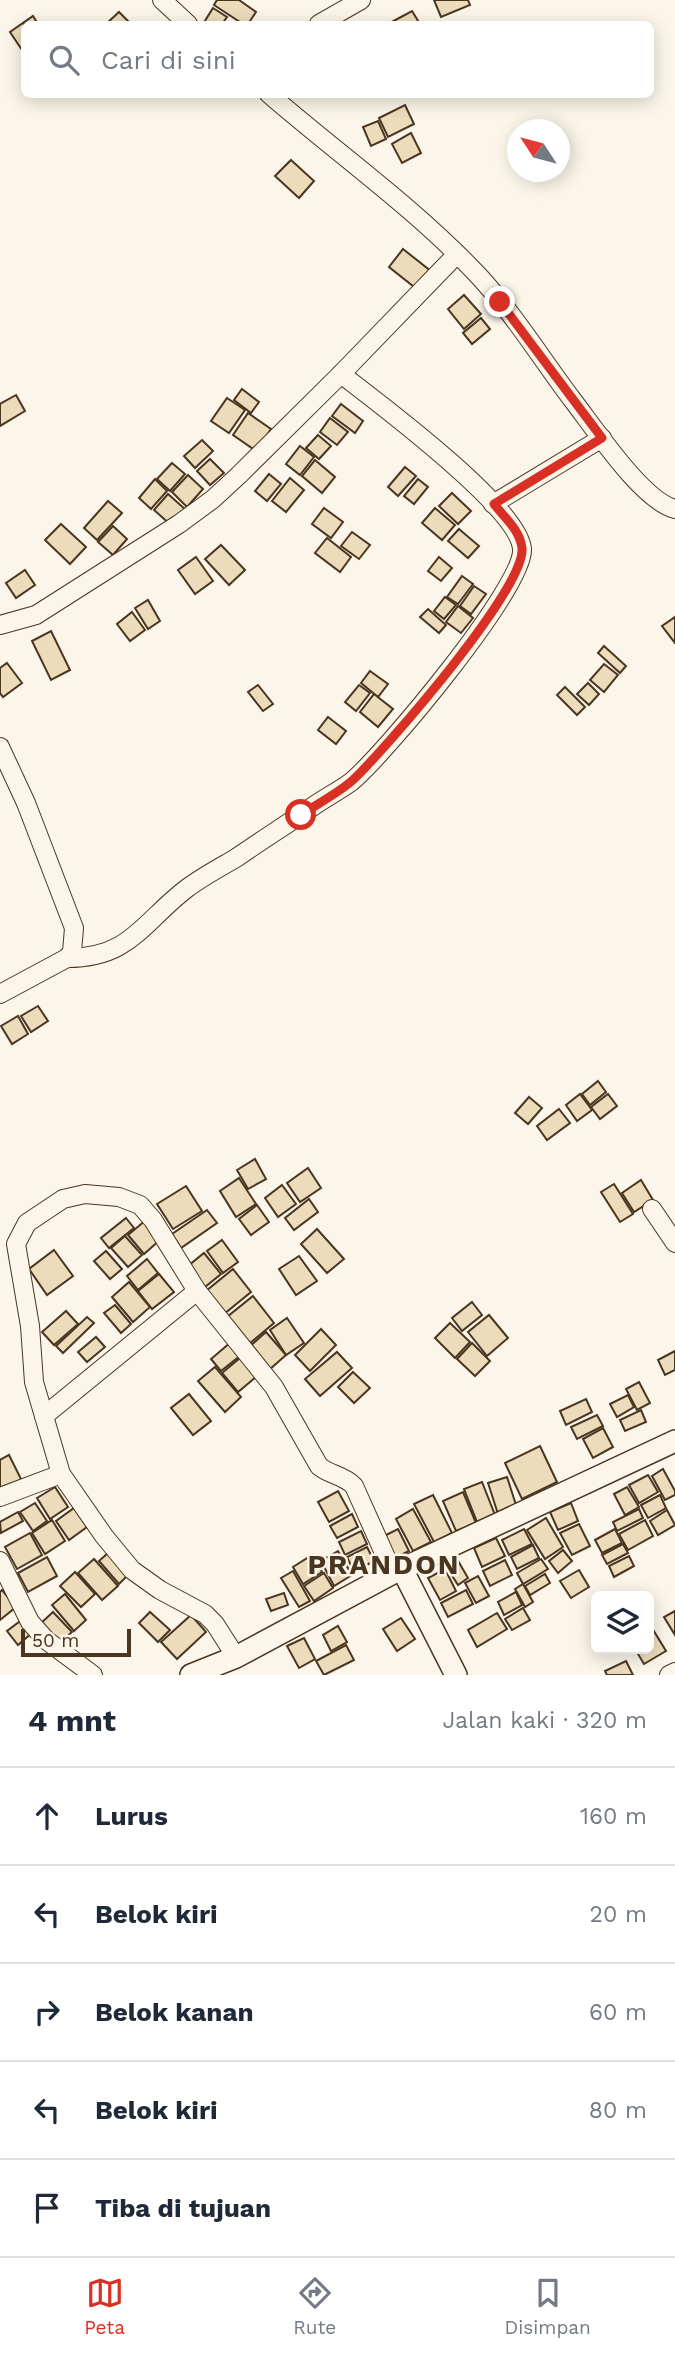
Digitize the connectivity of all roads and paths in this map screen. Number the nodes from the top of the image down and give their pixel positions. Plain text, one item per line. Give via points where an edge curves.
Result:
1 (162, 0) edge
2 (361, 0) edge
3 (185, 21) edge
4 (324, 21) edge
5 (274, 98) edge
6 (457, 254) junction
7 (341, 374) junction
8 (602, 438) junction
9 (494, 504) junction
10 (675, 509) edge
11 (0, 625) edge
12 (0, 747) edge
13 (67, 958) junction
14 (0, 994) edge
15 (652, 1209) dead end
16 (675, 1243) edge
17 (197, 1291) junction
18 (44, 1416) junction
19 (675, 1441) edge
20 (61, 1474) junction
21 (0, 1497) edge
22 (0, 1561) edge
23 (398, 1571) junction
24 (236, 1657) junction
25 (675, 1672) edge
26 (93, 1675) edge
27 (191, 1675) edge
28 (456, 1675) edge
29 (669, 1675) edge

1 - 3 street
2 - 4 street
5 - 6 street
6 - 7 street
6 - 8 street via 500,302
7 - 9 street via 448,460
7 - 11 street via 213,499 36,615
8 - 9 street
8 - 10 street via 654,499
9 - 13 street via 516,531 521,557 495,610 398,734 351,781 186,889 120,947 90,958
12 - 13 street via 74,928
13 - 14 street
15 - 16 street
17 - 18 street
17 - 18 street via 153,1220 140,1205 119,1196 85,1194 62,1199 26,1223 16,1244 34,1382
17 - 23 street via 274,1387 319,1466 354,1486
18 - 20 street
19 - 23 main road
20 - 21 street
20 - 24 street via 132,1570 205,1614
22 - 26 street via 30,1622
23 - 24 main road
23 - 28 main road
24 - 27 main road
25 - 29 street

